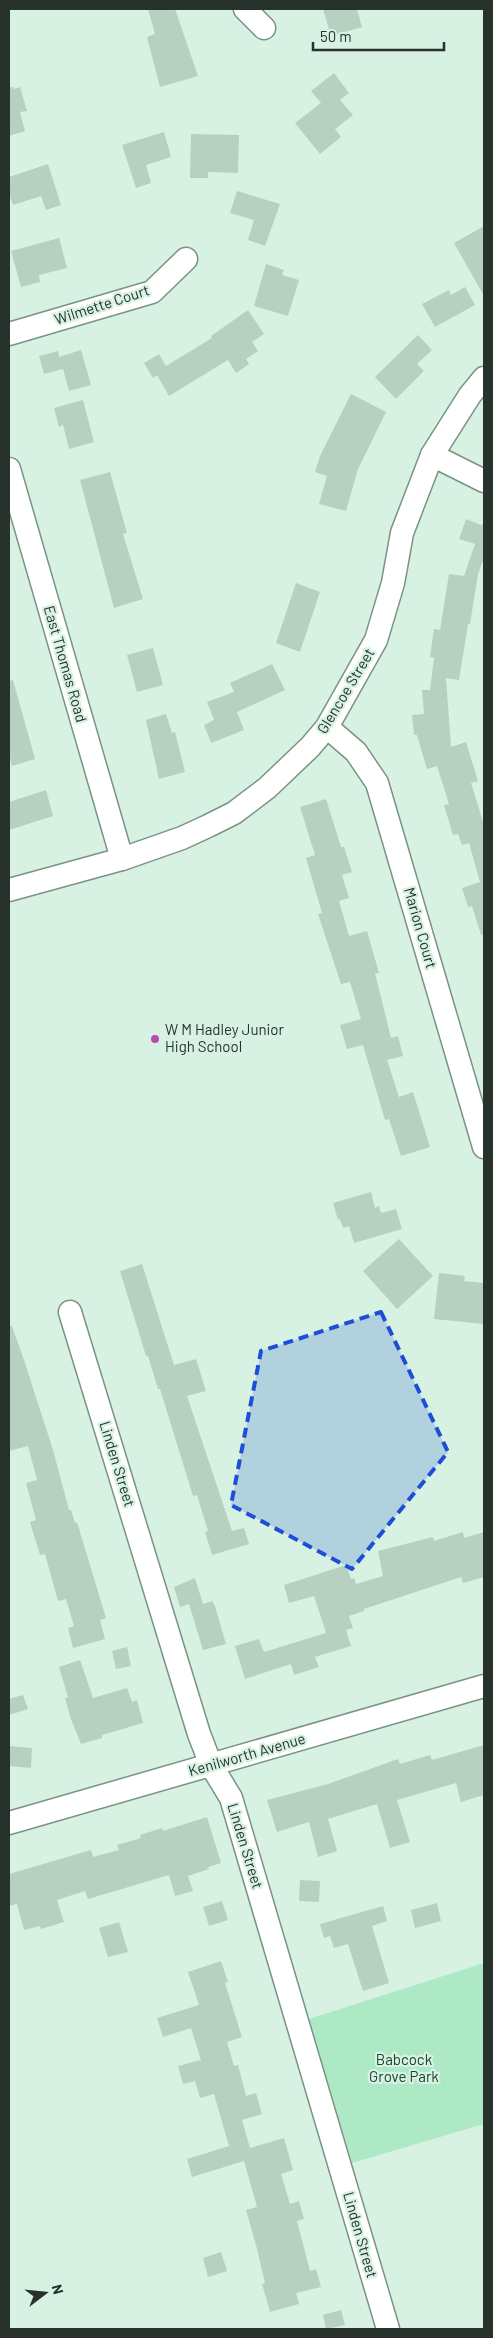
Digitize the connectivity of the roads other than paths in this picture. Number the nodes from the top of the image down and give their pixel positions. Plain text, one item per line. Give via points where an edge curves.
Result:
1 (245, 9) edge
2 (264, 28) dead end
3 (186, 259) dead end
4 (9, 334) edge
5 (484, 378) edge
6 (432, 455) junction
7 (9, 469) edge
8 (484, 481) edge
9 (327, 727) junction
10 (122, 859) junction
11 (9, 890) edge
12 (484, 1147) edge
13 (70, 1312) dead end
14 (484, 1686) edge
15 (211, 1765) junction
16 (9, 1823) edge
17 (388, 2329) edge

1 - 2 street
3 - 4 street, Wilmette Court via 152,292
5 - 6 street, Glencoe Street
6 - 8 street
6 - 9 street, Glencoe Street via 402,533 393,583 376,640
7 - 10 street, East Thomas Road
9 - 10 street, Glencoe Street via 286,772 234,813 182,838
9 - 12 street, Marion Court via 356,752 377,783
10 - 11 street, Glencoe Street
13 - 15 street, Linden Street
14 - 15 street, Kenilworth Avenue
15 - 16 street, Kenilworth Avenue
15 - 17 street, Linden Street via 231,1798

